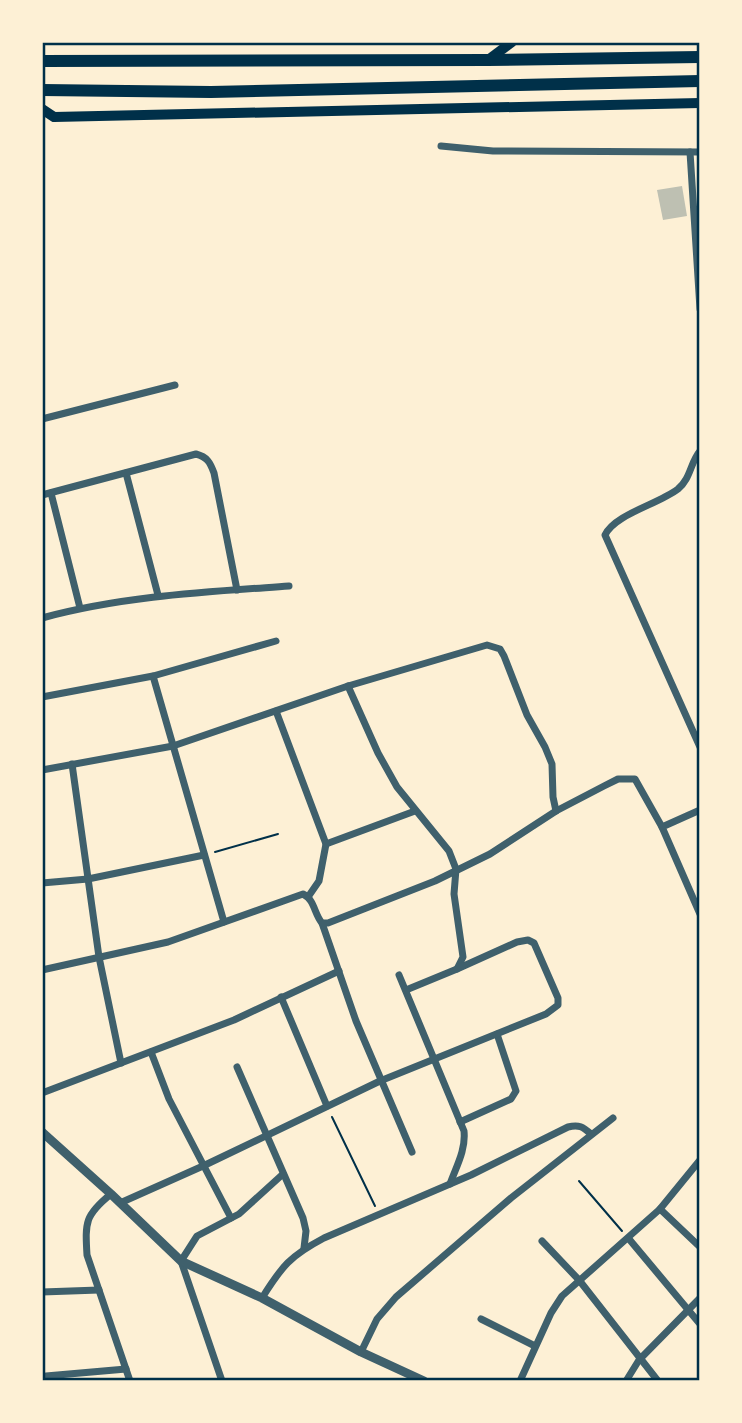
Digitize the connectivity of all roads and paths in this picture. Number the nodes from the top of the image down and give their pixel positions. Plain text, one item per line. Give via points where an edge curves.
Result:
1 (512, 42) edge
2 (700, 57) edge
3 (488, 60) junction
4 (42, 61) edge
5 (700, 81) edge
6 (42, 90) edge
7 (700, 103) edge
8 (42, 109) edge
9 (48, 117) edge
10 (440, 146) dead end
11 (690, 152) junction
12 (700, 152) edge
13 (700, 309) edge
14 (175, 385) dead end
15 (42, 419) edge
16 (700, 451) edge
17 (125, 473) junction
18 (46, 494) edge
19 (289, 586) dead end
20 (237, 590) junction
21 (158, 595) junction
22 (80, 608) junction
23 (42, 618) edge
24 (276, 641) dead end
25 (153, 676) junction
26 (348, 686) junction
27 (42, 697) edge
28 (276, 711) junction
29 (173, 746) junction
30 (700, 747) edge
31 (72, 764) junction
32 (42, 771) edge
33 (700, 810) edge
34 (415, 811) junction
35 (556, 811) junction
36 (662, 827) junction
37 (278, 834) dead end
38 (326, 845) junction
39 (204, 855) junction
40 (456, 869) junction
41 (88, 879) junction
42 (42, 883) edge
43 (308, 897) junction
44 (700, 914) edge
45 (224, 922) junction
46 (322, 923) junction
47 (99, 957) junction
48 (457, 969) junction
49 (42, 970) edge
50 (340, 971) junction
51 (399, 975) dead end
52 (406, 989) junction
53 (281, 997) junction
54 (496, 1034) junction
55 (151, 1052) junction
56 (433, 1060) junction
57 (121, 1063) junction
58 (237, 1067) dead end
59 (380, 1081) junction
60 (42, 1093) edge
61 (327, 1106) junction
62 (613, 1118) dead end
63 (460, 1122) junction
64 (42, 1132) edge
65 (591, 1134) junction
66 (266, 1136) junction
67 (46, 1142) edge
68 (412, 1152) dead end
69 (700, 1160) edge
70 (203, 1166) junction
71 (283, 1174) junction
72 (579, 1181) dead end
73 (450, 1184) junction
74 (111, 1194) junction
75 (120, 1203) junction
76 (660, 1209) junction
77 (380, 1215) junction
78 (231, 1219) junction
79 (628, 1239) junction
80 (542, 1241) dead end
81 (700, 1247) edge
82 (304, 1248) junction
83 (181, 1261) junction
84 (579, 1280) junction
85 (99, 1290) junction
86 (42, 1292) edge
87 (262, 1298) junction
88 (700, 1298) edge
89 (688, 1307) junction
90 (481, 1319) dead end
91 (700, 1324) edge
92 (535, 1346) junction
93 (361, 1352) junction
94 (639, 1360) junction
95 (126, 1369) junction
96 (48, 1381) edge
97 (131, 1381) edge
98 (222, 1381) edge
99 (424, 1381) edge
100 (520, 1381) edge
101 (626, 1381) edge
102 (658, 1381) edge

1 - 3 main road
2 - 3 highway
3 - 4 highway
5 - 6 highway via 211,92
7 - 9 main road
8 - 9 main road
10 - 11 street via 493,152
11 - 12 street
11 - 13 street
14 - 15 street
16 - 30 street via 680,488 613,525 605,535
17 - 18 street
17 - 20 street via 196,454 205,456 214,473
17 - 21 street
18 - 22 street
19 - 20 street
20 - 21 street
21 - 22 street
22 - 23 street
24 - 25 street
25 - 27 street
25 - 29 street
26 - 28 street
26 - 34 street via 378,753
26 - 35 street via 477,646 500,649 552,764
28 - 29 street
28 - 38 street
29 - 31 street
29 - 39 street
31 - 32 street
31 - 41 street
33 - 36 street
34 - 38 street
34 - 40 street via 449,851
35 - 36 street via 628,777 641,786
35 - 40 street via 490,854
36 - 44 street
37 - 39 path
38 - 43 street via 319,881
39 - 41 street
39 - 45 street
40 - 46 street
40 - 48 street via 454,894 463,957
41 - 42 street
41 - 47 street
43 - 45 street via 298,895
43 - 46 street
45 - 47 street via 168,942
46 - 50 street
47 - 49 street
47 - 57 street
48 - 52 street
48 - 54 street via 523,940 534,943 558,1005
50 - 53 street
50 - 59 street
51 - 52 street
52 - 56 street
53 - 55 street
53 - 61 street
54 - 56 street
54 - 63 street via 516,1091 511,1099
55 - 57 street
55 - 70 street
56 - 59 street
56 - 63 street
57 - 60 street
58 - 66 street
59 - 61 street
59 - 68 street
61 - 66 street
61 - 77 path
62 - 65 street
63 - 73 street via 465,1141
64 - 67 street
65 - 73 street via 583,1127 568,1127
65 - 93 street via 396,1297 377,1319
66 - 70 street
66 - 71 street
67 - 74 street
69 - 76 street
70 - 75 street
70 - 78 street
71 - 78 street
71 - 82 street via 303,1218
72 - 79 path
73 - 77 street
74 - 75 street
74 - 85 street via 94,1208 86,1235 87,1255
75 - 83 street
76 - 79 street
76 - 81 street
77 - 82 street
78 - 83 street via 191,1241
79 - 84 street
79 - 89 street
80 - 84 street
82 - 87 street via 281,1268
83 - 87 street
83 - 98 street
84 - 92 street via 562,1296
84 - 94 street
85 - 86 street
85 - 95 street
87 - 93 street
88 - 89 street
89 - 91 street
89 - 94 street
90 - 92 street
92 - 100 street
93 - 99 street
94 - 101 street
94 - 102 street
95 - 96 street via 46,1376
95 - 97 street

